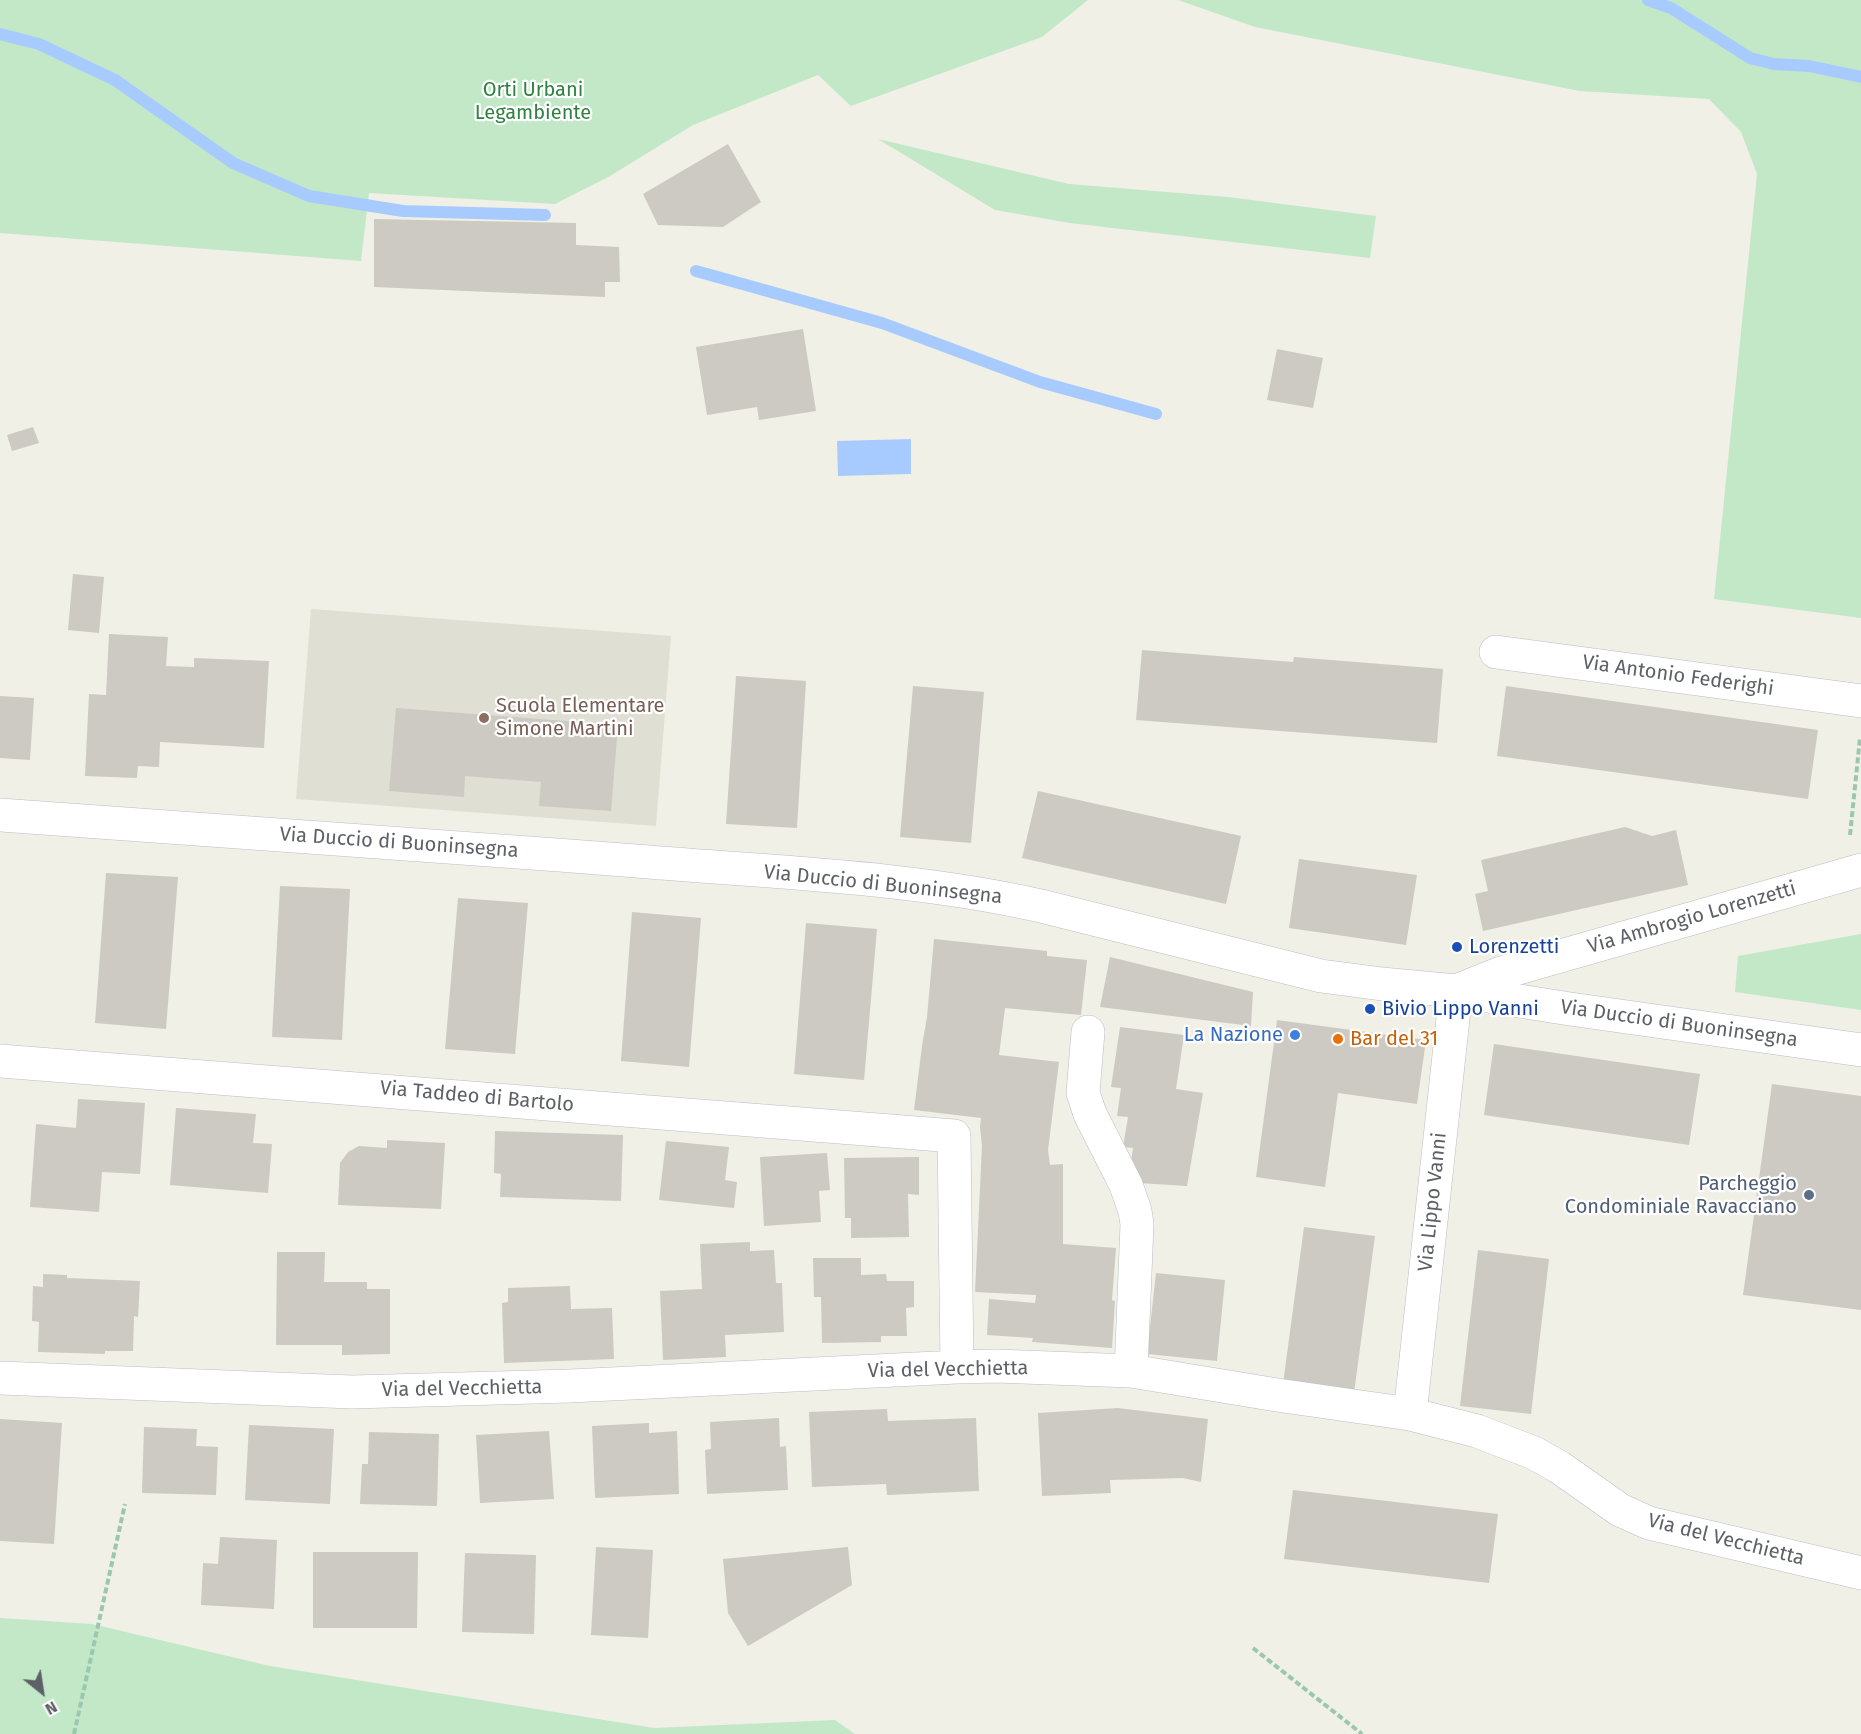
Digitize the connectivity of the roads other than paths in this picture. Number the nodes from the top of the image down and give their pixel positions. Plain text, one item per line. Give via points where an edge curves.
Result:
1 (1496, 652) dead end
2 (1861, 701) edge
3 (0, 815) edge
4 (1855, 857) edge
5 (1456, 991) junction
6 (1088, 1032) dead end
7 (1861, 1050) edge
8 (0, 1061) edge
9 (957, 1367) junction
10 (1131, 1371) junction
11 (0, 1378) edge
12 (1410, 1414) junction
13 (1861, 1573) edge

1 - 2 street, Via Antonio Federighi
3 - 5 street, Via Duccio di Buoninsegna via 935,887 1004,897 1321,976
4 - 5 street, Via Ambrogio Lorenzetti
5 - 7 street, Via Duccio di Buoninsegna
5 - 12 street, Via Lippo Vanni
6 - 10 street via 1083,1093 1131,1198 1137,1224
8 - 9 street, Via Taddeo di Bartolo via 954,1136
9 - 10 street, Via del Vecchietta
9 - 11 street, Via del Vecchietta via 582,1386 352,1392
10 - 12 street, Via del Vecchietta
12 - 13 street, Via del Vecchietta via 1478,1431 1534,1453 1620,1510 1649,1523

